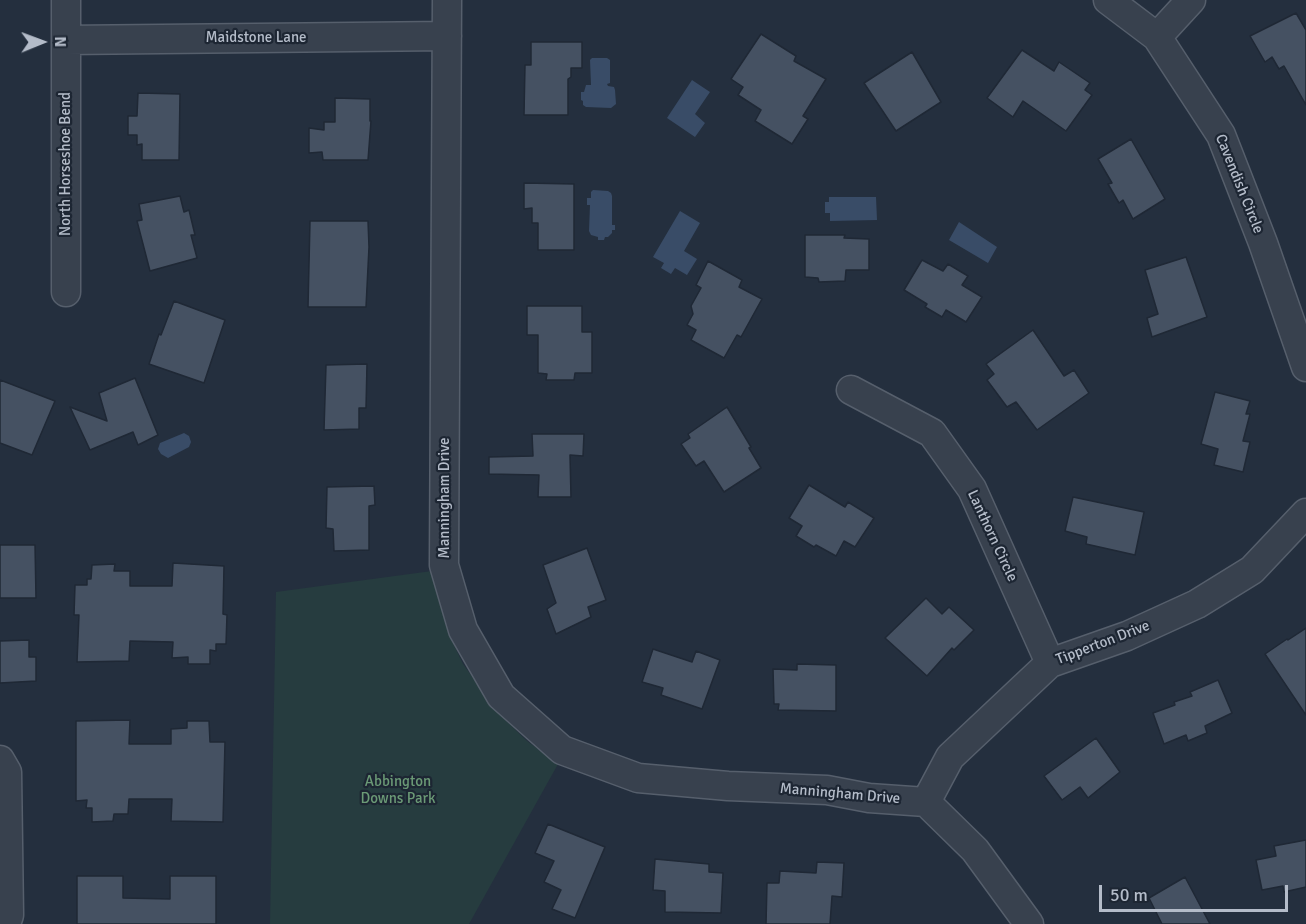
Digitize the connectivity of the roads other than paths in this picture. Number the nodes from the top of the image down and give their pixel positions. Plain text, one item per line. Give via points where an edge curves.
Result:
1 (66, 0) edge
2 (447, 0) edge
3 (1108, 0) edge
4 (1191, 0) edge
5 (447, 36) junction
6 (1157, 37) junction
7 (66, 40) junction
8 (66, 292) dead end
9 (1306, 367) edge
10 (851, 390) dead end
11 (1306, 513) edge
12 (1050, 663) junction
13 (0, 760) edge
14 (926, 802) junction
15 (6, 924) edge
16 (1029, 924) edge

1 - 7 street, North Horseshoe Bend
2 - 5 street, Manningham Drive
3 - 6 street, Cavendish Circle
4 - 6 street
5 - 7 street, Maidstone Lane
5 - 14 street, Manningham Drive via 444,565 463,630 501,696 562,750 638,778 826,790
6 - 9 street, Cavendish Circle via 1221,135
7 - 8 street, North Horseshoe Bend
10 - 12 street, Lanthorn Circle via 932,433 972,489
11 - 12 street, Tipperton Drive via 1252,570 1197,604 1127,636
12 - 14 street, Tipperton Drive via 950,757
13 - 15 street via 7,772
14 - 16 street via 975,850

